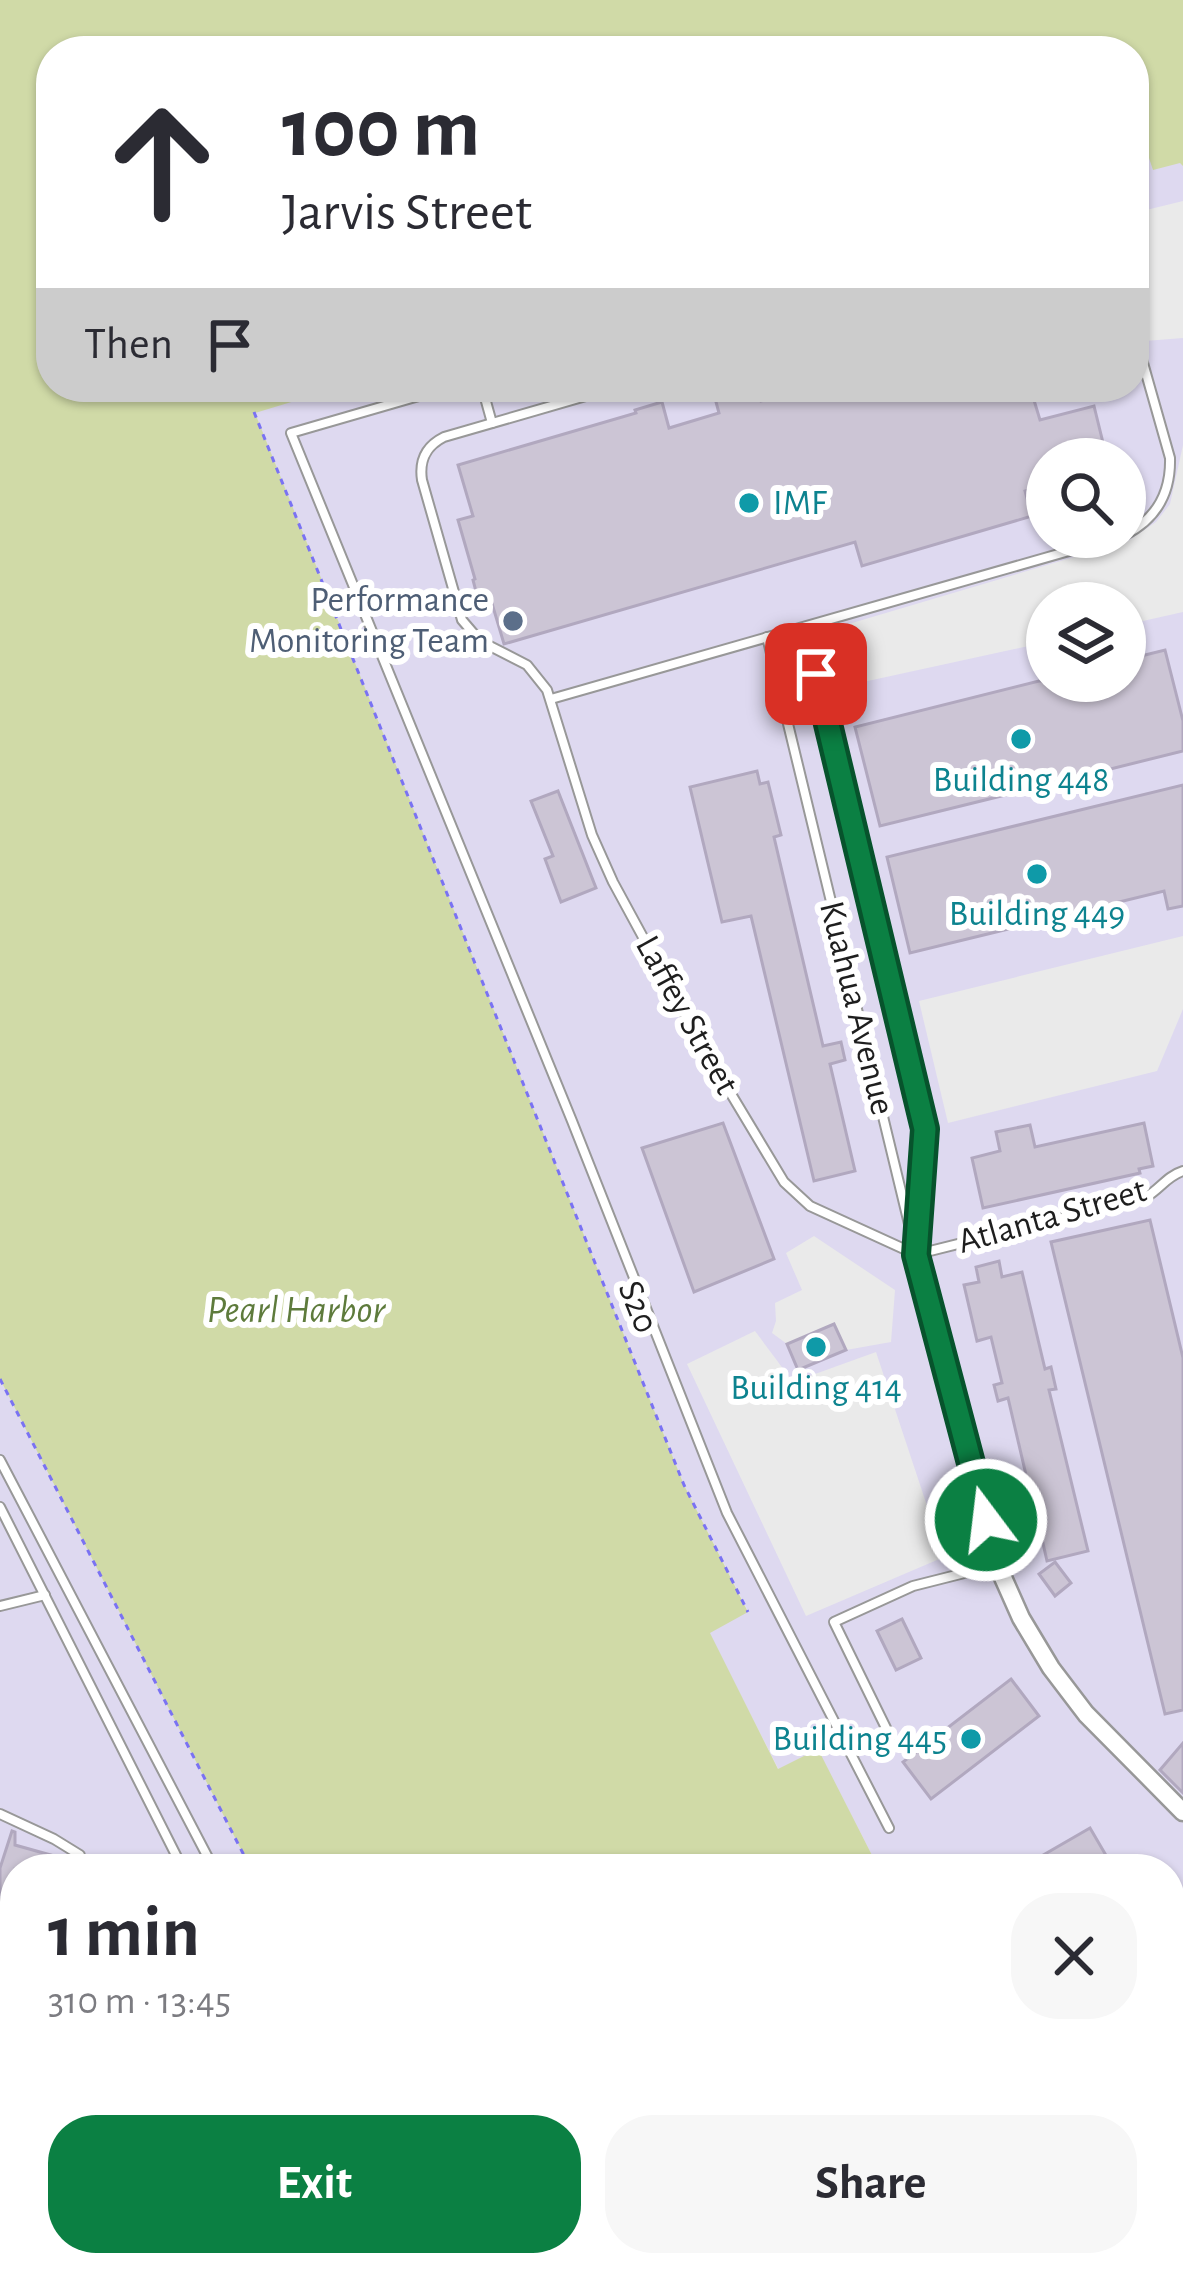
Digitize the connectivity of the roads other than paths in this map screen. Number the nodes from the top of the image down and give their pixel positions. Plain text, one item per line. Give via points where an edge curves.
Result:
1 (1149, 388) edge
2 (398, 402) edge
3 (486, 402) edge
4 (565, 402) edge
5 (492, 423) junction
6 (1146, 520) edge
7 (1044, 558) edge
8 (767, 637) junction
9 (816, 674) dead end
10 (550, 699) junction
11 (1183, 1171) edge
12 (916, 1255) junction
13 (0, 1460) edge
14 (0, 1508) edge
15 (997, 1564) junction
16 (45, 1595) junction
17 (0, 1606) edge
18 (888, 1732) dead end
19 (1183, 1811) edge
20 (0, 1814) edge
21 (889, 1828) dead end
22 (78, 1854) edge
23 (175, 1854) edge
24 (206, 1854) edge

1 - 6 lane via 1170,469
2 - 21 lane via 291,433 727,1513
3 - 5 lane
4 - 5 lane, Laffey Street
5 - 10 lane, Laffey Street via 435,442 422,480 467,628 527,665
7 - 8 lane
8 - 10 lane
8 - 12 lane, Kuahua Avenue
9 - 12 lane via 925,1129
10 - 12 lane, Laffey Street via 613,882 784,1182 810,1206
11 - 12 lane, Atlanta Street via 1146,1197
12 - 15 street, Kuahua Avenue
13 - 24 lane
14 - 16 lane
15 - 18 lane via 914,1586 834,1622
15 - 19 street, Kuahua Avenue via 1074,1699
16 - 17 lane
16 - 23 lane
20 - 22 lane

